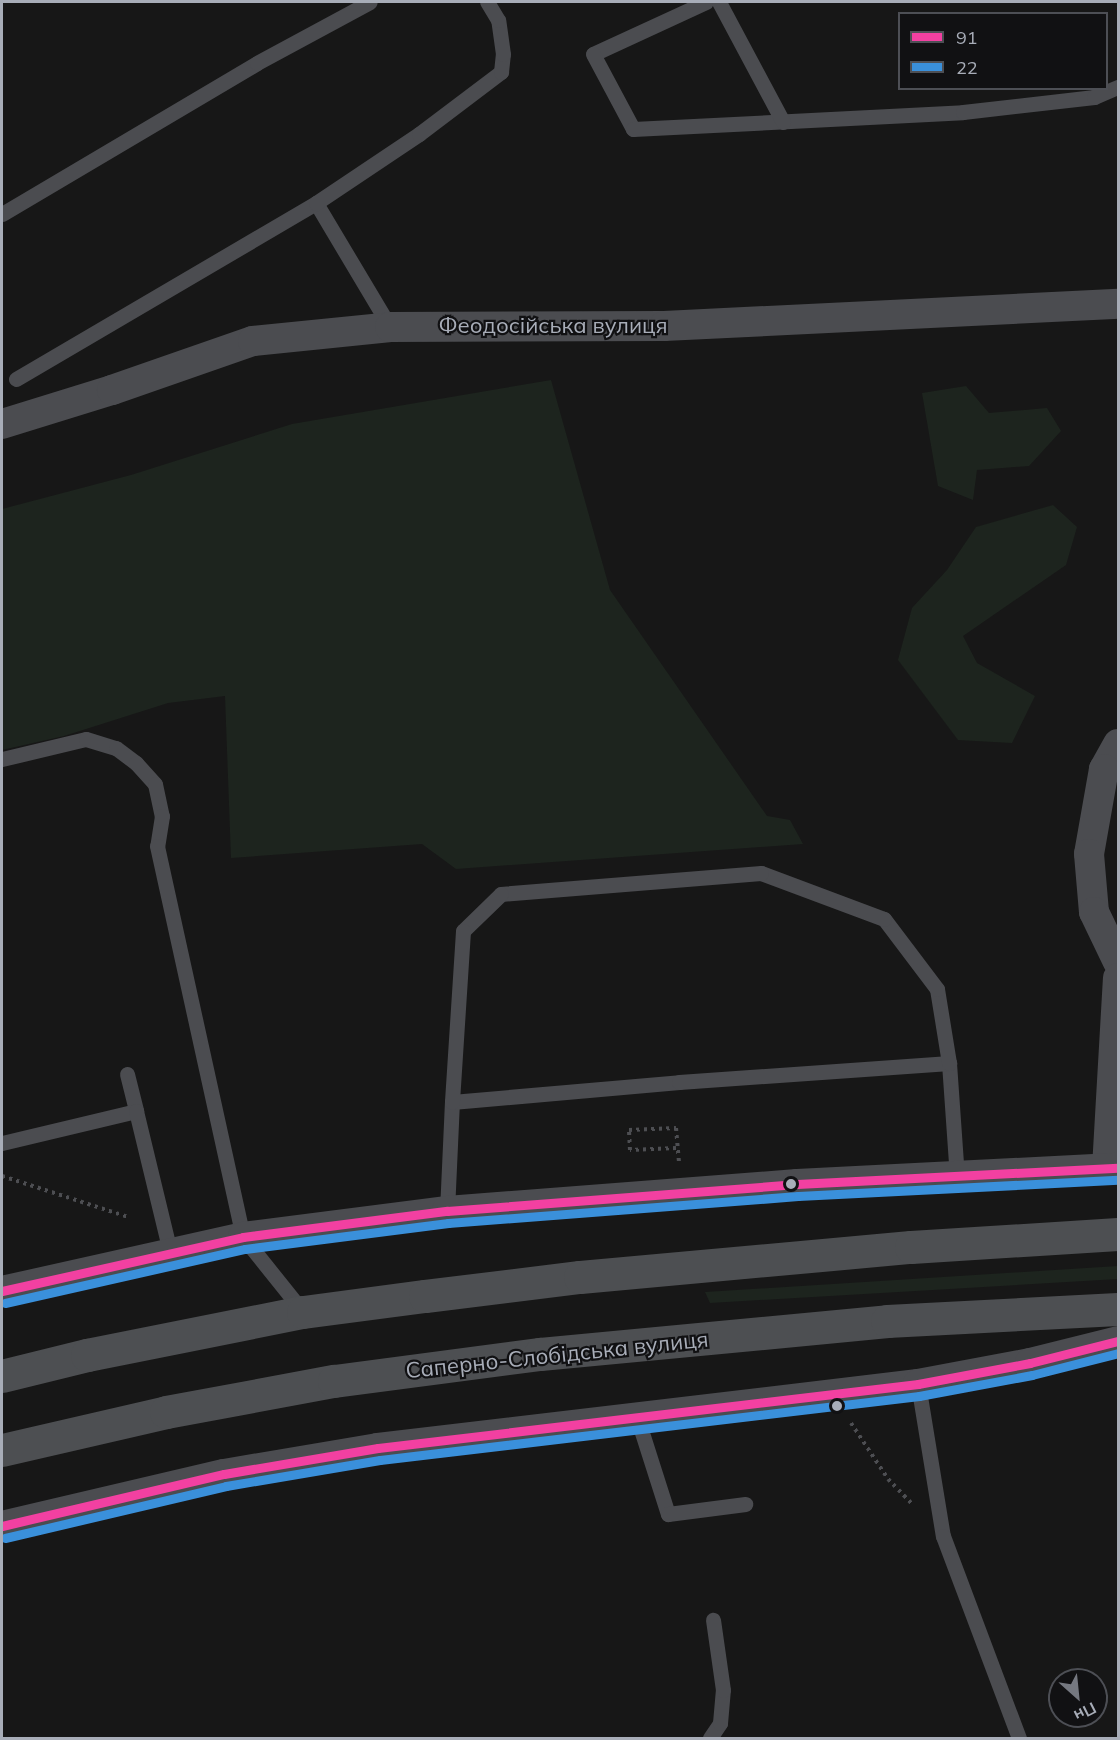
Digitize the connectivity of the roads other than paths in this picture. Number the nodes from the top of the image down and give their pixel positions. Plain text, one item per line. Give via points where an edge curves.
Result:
1 (370, 2) edge
2 (487, 2) edge
3 (706, 2) edge
4 (719, 2) edge
5 (1119, 87) edge
6 (783, 122) junction
7 (316, 203) junction
8 (2, 214) edge
9 (1119, 304) edge
10 (390, 327) junction
11 (16, 379) dead end
12 (2, 424) edge
13 (1119, 744) edge
14 (2, 759) edge
15 (1119, 962) edge
16 (1119, 978) edge
17 (949, 1063) junction
18 (127, 1074) dead end
19 (452, 1102) junction
20 (136, 1111) junction
21 (2, 1143) edge
22 (1113, 1168) edge
23 (957, 1176) junction
24 (447, 1211) junction
25 (1119, 1234) edge
26 (243, 1238) junction
27 (170, 1252) junction
28 (2, 1291) edge
29 (1119, 1309) edge
30 (303, 1312) junction
31 (1119, 1341) edge
32 (2, 1376) edge
33 (918, 1384) junction
34 (638, 1417) junction
35 (2, 1450) edge
36 (745, 1504) dead end
37 (2, 1526) edge
38 (713, 1620) dead end
39 (710, 1738) edge
40 (1019, 1738) edge

1 - 8 lane via 257,63
2 - 7 lane via 498,20 503,54 501,72 419,134
3 - 6 lane via 593,54 633,129
4 - 6 lane
5 - 6 lane via 1094,97 963,112
7 - 10 lane
7 - 11 lane
9 - 10 street, Феодосійська вулиця via 664,326
10 - 12 street, Феодосійська вулиця via 253,341
13 - 15 street via 1104,769 1089,854 1094,912
14 - 26 lane via 86,739 116,748 155,784 162,816 158,846
16 - 22 street
17 - 19 lane
17 - 19 lane via 937,989 884,919 761,873 501,894 463,931
17 - 23 lane
18 - 20 lane
19 - 24 lane
20 - 21 lane
20 - 27 lane
22 - 23 street
23 - 24 street
24 - 26 street
25 - 30 main road via 911,1247 580,1277
26 - 27 street
26 - 30 lane
27 - 28 street
29 - 35 main road, Саперно-Слобідська вулиця via 887,1320 540,1354 334,1381 166,1412
30 - 32 main road
31 - 33 street
33 - 34 street
33 - 40 lane via 943,1536
34 - 36 lane via 668,1514
34 - 37 street via 378,1448 235,1472
38 - 39 lane via 723,1690 720,1723

